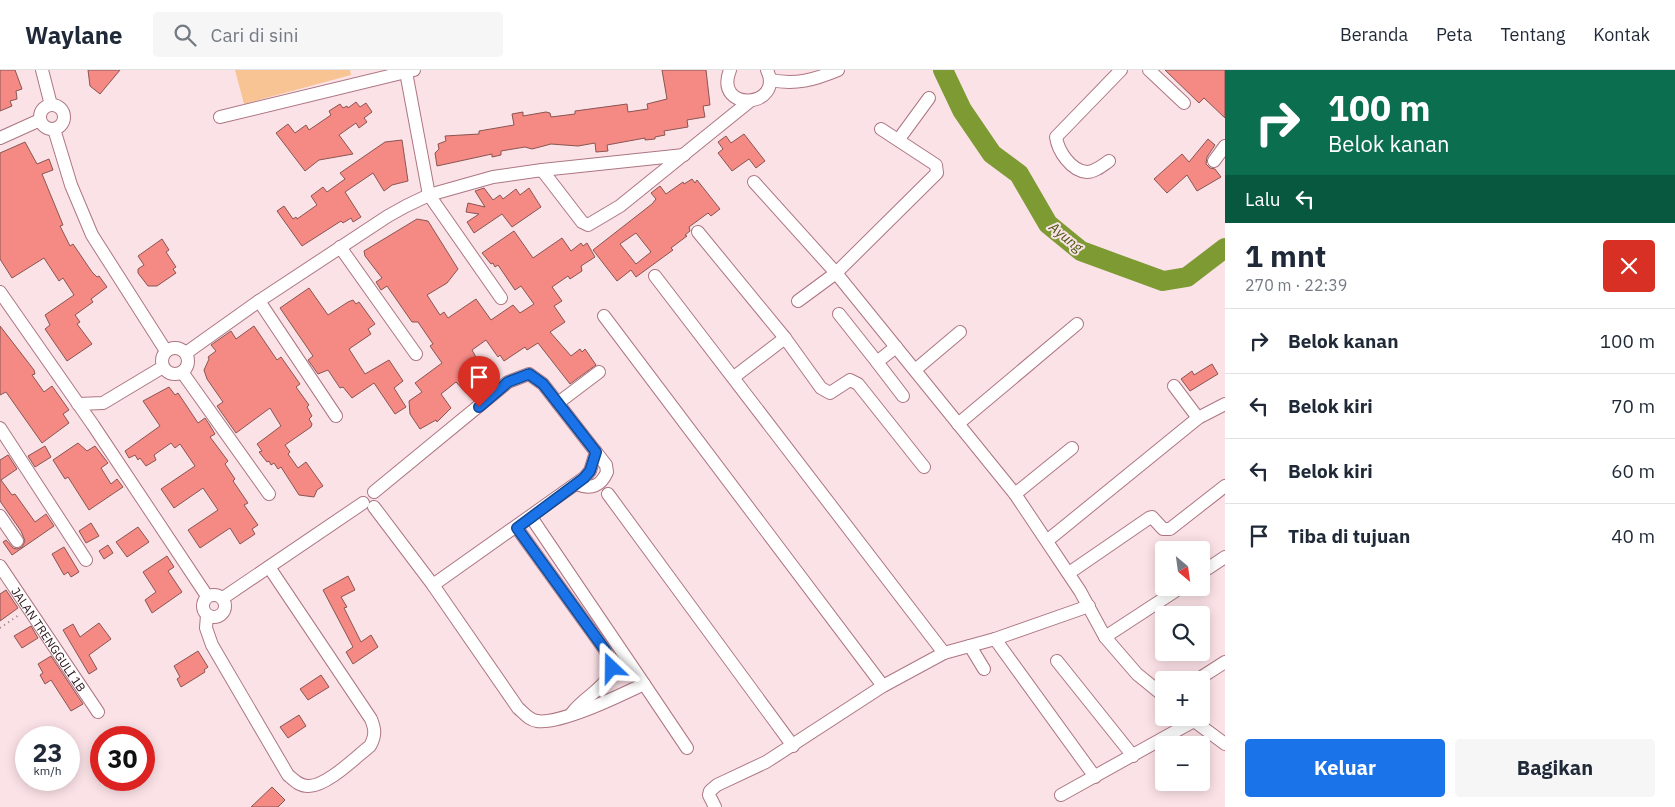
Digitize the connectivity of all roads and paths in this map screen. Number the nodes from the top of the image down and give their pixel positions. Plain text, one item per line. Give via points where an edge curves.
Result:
1 (42, 70) edge
2 (730, 70) edge
3 (838, 70) edge
4 (1121, 70) edge
5 (1149, 70) edge
6 (410, 71) edge
7 (769, 75) edge
8 (929, 98) dead end
9 (750, 102) junction
10 (1184, 103) dead end
11 (51, 105) junction
12 (220, 117) dead end
13 (40, 120) junction
14 (54, 129) junction
15 (881, 129) dead end
16 (0, 138) edge
17 (899, 139) junction
18 (1225, 146) edge
19 (685, 155) junction
20 (1109, 161) dead end
21 (1214, 161) dead end
22 (542, 170) junction
23 (754, 182) dead end
24 (429, 195) junction
25 (698, 232) dead end
26 (340, 247) junction
27 (836, 273) junction
28 (655, 276) dead end
29 (0, 292) edge
30 (500, 298) dead end
31 (258, 301) junction
32 (798, 301) dead end
33 (839, 314) dead end
34 (604, 316) dead end
35 (1077, 324) dead end
36 (960, 332) dead end
37 (784, 338) junction
38 (896, 347) junction
39 (166, 351) junction
40 (186, 354) junction
41 (416, 354) dead end
42 (876, 362) junction
43 (164, 367) junction
44 (914, 370) junction
45 (182, 372) junction
46 (599, 372) dead end
47 (734, 377) junction
48 (1174, 386) dead end
49 (903, 396) dead end
50 (103, 403) junction
51 (558, 403) junction
52 (78, 404) junction
53 (1225, 404) edge
54 (336, 416) dead end
55 (1198, 418) junction
56 (958, 424) junction
57 (93, 425) junction
58 (0, 428) edge
59 (1072, 448) dead end
60 (924, 467) dead end
61 (1225, 486) edge
62 (269, 494) dead end
63 (608, 494) dead end
64 (1015, 494) junction
65 (368, 505) junction
66 (0, 516) edge
67 (532, 517) junction
68 (517, 528) junction
69 (1048, 540) junction
70 (17, 541) dead end
71 (1225, 557) edge
72 (86, 560) dead end
73 (0, 566) edge
74 (269, 567) junction
75 (1210, 567) edge
76 (1069, 573) junction
77 (433, 585) junction
78 (207, 596) junction
79 (1168, 596) edge
80 (224, 598) junction
81 (1089, 606) junction
82 (27, 609) junction
83 (207, 615) junction
84 (0, 628) edge
85 (1105, 637) junction
86 (995, 639) junction
87 (617, 642) junction
88 (970, 646) junction
89 (605, 650) junction
90 (944, 653) junction
91 (1056, 661) dead end
92 (1225, 662) edge
93 (984, 669) dead end
94 (1210, 672) edge
95 (644, 684) junction
96 (882, 686) junction
97 (1155, 689) edge
98 (591, 694) junction
99 (597, 706) junction
100 (98, 712) dead end
101 (572, 713) junction
102 (1181, 726) edge
103 (1201, 726) edge
104 (1225, 744) edge
105 (793, 746) junction
106 (687, 748) dead end
107 (1133, 756) junction
108 (1095, 777) junction
109 (1060, 795) dead end
110 (715, 807) edge

1 - 11 street
2 - 9 street via 729,89 738,99
3 - 7 street via 807,81 787,83
4 - 20 street via 1056,137 1062,155 1078,169 1095,170
5 - 10 street
6 - 12 street
6 - 24 street
7 - 9 street via 769,88
8 - 17 street
9 - 19 street
11 - 13 street via 41,112
11 - 14 street via 59,107 64,114 63,122
13 - 14 street via 47,128
13 - 16 street
14 - 39 street via 71,185 92,234
15 - 17 street
17 - 27 street via 936,165 937,173
18 - 21 street
19 - 22 street
19 - 22 street via 620,206 588,226
22 - 24 street via 493,177
23 - 27 street
24 - 26 street via 388,216
24 - 30 street
25 - 37 street
26 - 31 street
26 - 41 street
27 - 32 street
27 - 38 street
28 - 47 street
29 - 52 street
31 - 40 street
31 - 54 street
33 - 42 street
34 - 96 street
35 - 56 street
36 - 44 street
37 - 47 street
37 - 60 street via 826,393 850,380 858,384
38 - 42 street
38 - 44 street
39 - 40 street via 179,348
39 - 43 street via 162,358
40 - 45 street via 188,361
42 - 49 street
43 - 45 street via 169,373
43 - 50 street
44 - 56 street
45 - 62 street
46 - 51 street
47 - 90 street
48 - 55 street
50 - 52 street
50 - 57 street
51 - 65 street via 535,377 529,374 516,378 374,492 365,494
51 - 67 street via 596,452 590,471
52 - 57 street
53 - 55 street
55 - 69 street
56 - 64 street
57 - 78 street
58 - 72 street
59 - 64 street
61 - 76 street via 1170,530 1163,529 1152,517 1149,518
63 - 105 street
64 - 69 street
65 - 74 street
65 - 77 street
66 - 70 street
67 - 68 street
67 - 87 street
68 - 77 street
68 - 89 street
69 - 76 street
71 - 75 street
73 - 82 street, JALAN TRENGGULI 1B
74 - 80 street
74 - 83 street via 371,719 375,730 370,746 330,777 309,787 298,784 288,775 212,645 207,634
76 - 81 street
77 - 101 street via 518,708 536,721
78 - 80 street via 216,594
78 - 83 street via 203,606
79 - 85 street
80 - 83 street via 226,608 221,615
81 - 85 street
81 - 86 street
82 - 84 path
82 - 100 street, JALAN TRENGGULI 1B
85 - 97 street via 1137,674
86 - 88 street
86 - 108 street
87 - 89 street
87 - 95 street
88 - 90 street
88 - 93 street
89 - 98 street via 612,664 611,673
90 - 96 street
91 - 107 street
92 - 94 street
95 - 99 street
95 - 106 street
96 - 105 street
98 - 99 street
98 - 101 street
99 - 101 street
102 - 107 street
103 - 104 street
105 - 110 street via 749,772 717,785 709,795
107 - 108 street
108 - 109 street

